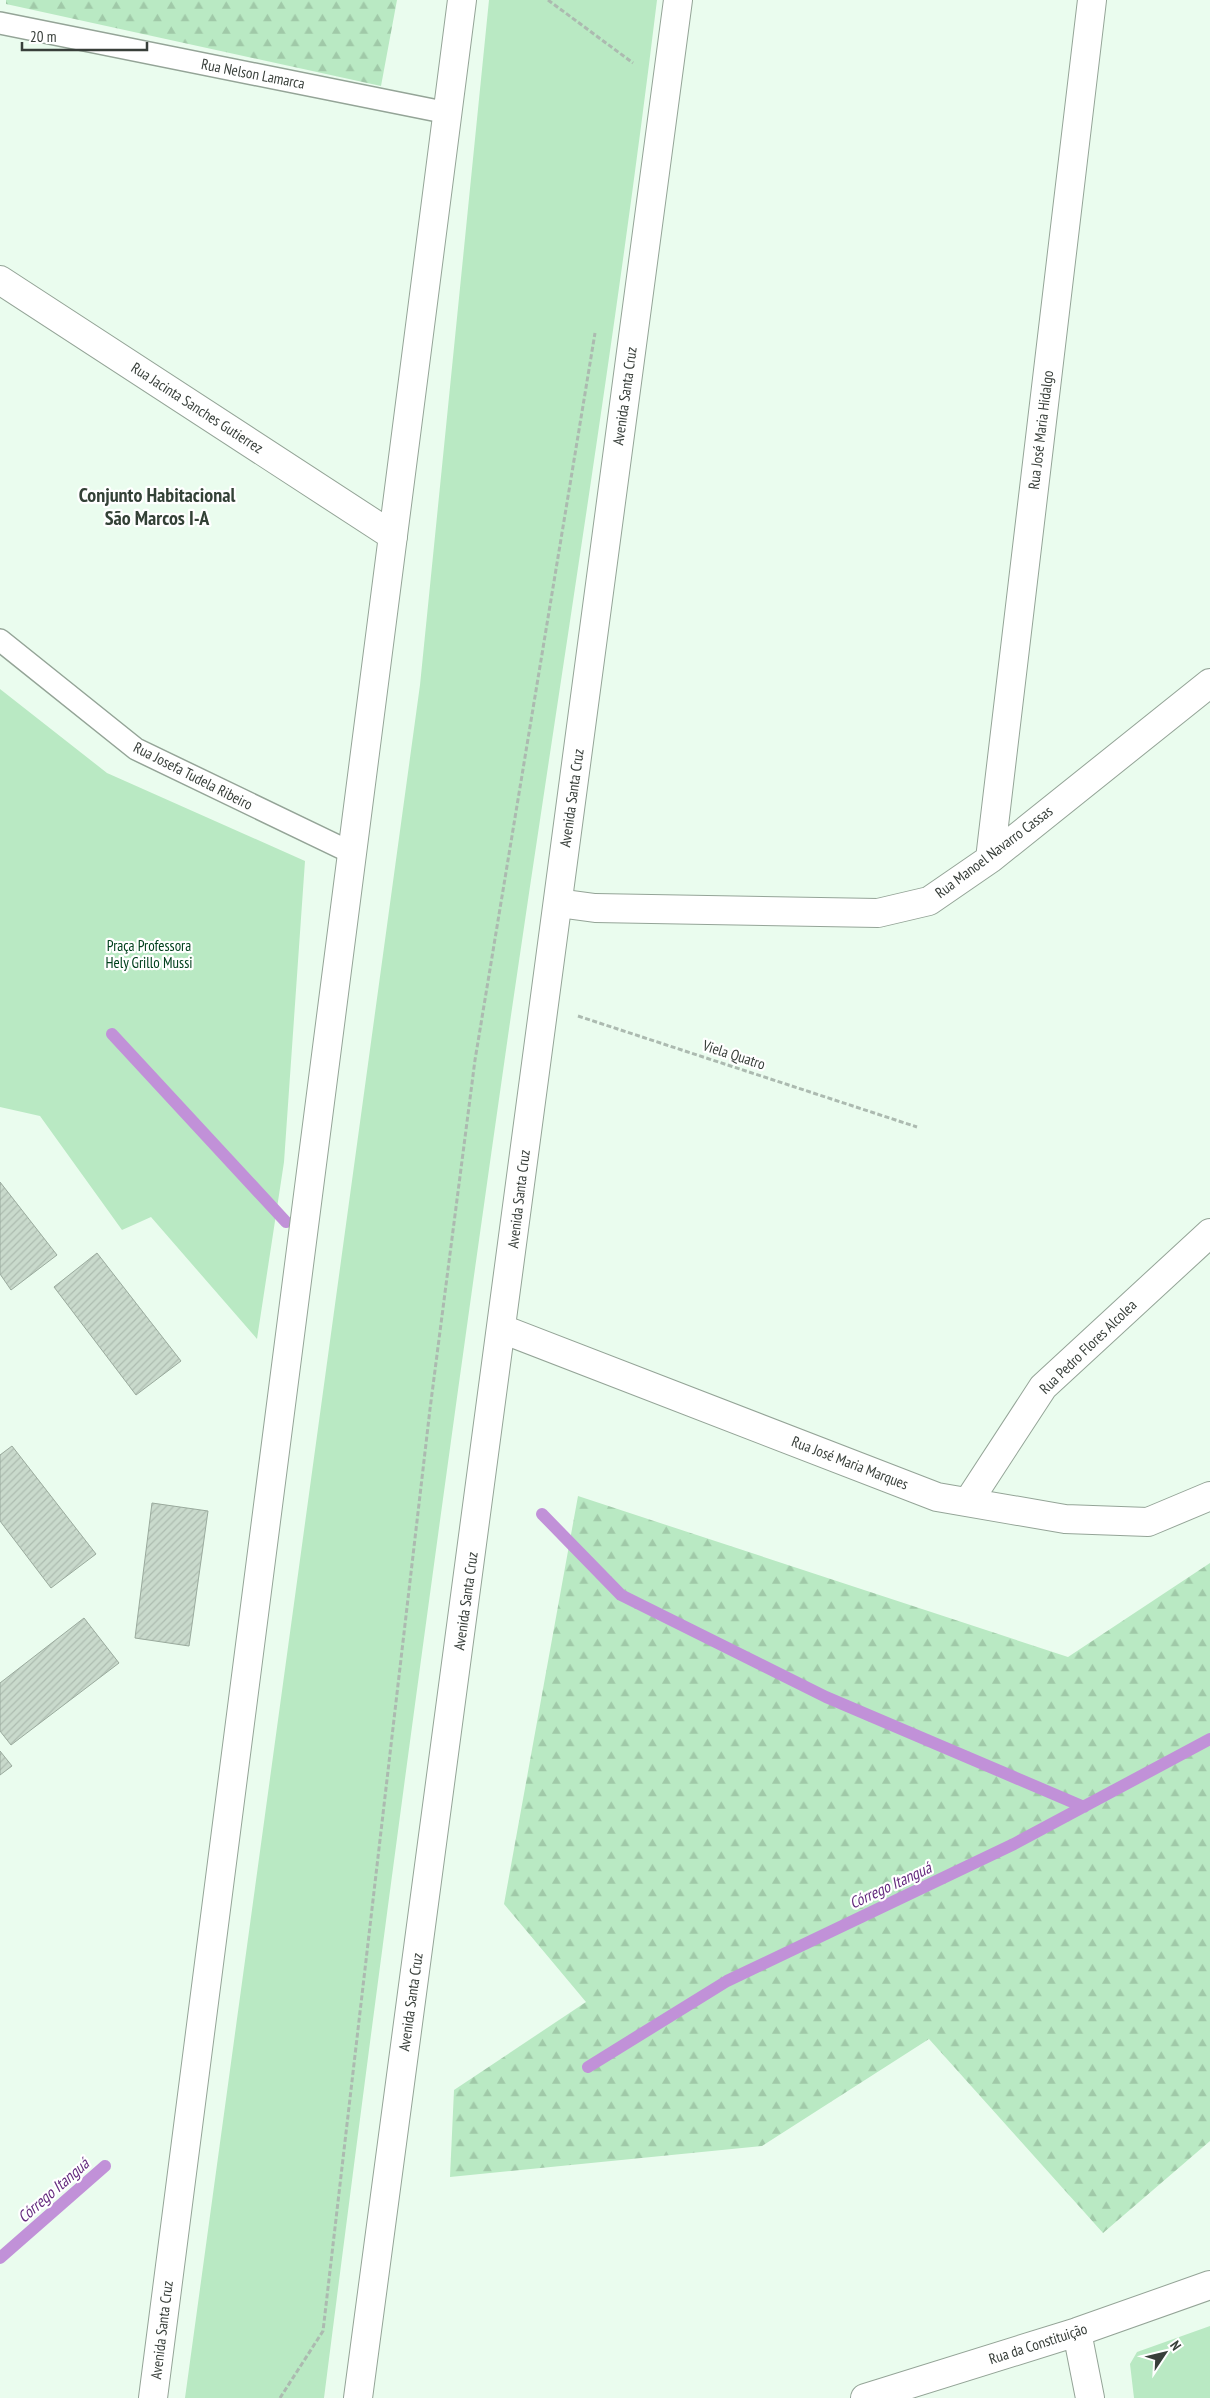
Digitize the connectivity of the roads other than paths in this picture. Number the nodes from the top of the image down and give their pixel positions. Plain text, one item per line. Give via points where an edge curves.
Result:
1 (462, 0) edge
2 (678, 0) edge
3 (1092, 0) edge
4 (0, 23) edge
5 (448, 113) junction
6 (0, 280) edge
7 (393, 536) junction
8 (0, 640) edge
9 (1210, 683) edge
10 (352, 853) junction
11 (990, 859) junction
12 (558, 903) junction
13 (1210, 1233) edge
14 (502, 1329) junction
15 (1210, 1496) edge
16 (968, 1502) junction
17 (1210, 2285) edge
18 (1077, 2332) junction
19 (153, 2398) edge
20 (358, 2398) edge
21 (865, 2398) edge
22 (1090, 2398) edge

1 - 5 main road, Avenida Santa Cruz
2 - 12 main road, Avenida Santa Cruz
3 - 11 main road, Rua José Maria Hidalgo
4 - 5 lane, Rua Nelson Lamarca
5 - 7 main road, Avenida Santa Cruz
6 - 7 main road, Rua Jacinta Sanches Gutierrez
7 - 10 main road, Avenida Santa Cruz
8 - 10 lane, Rua Josefa Tudela Ribeiro via 136,749
9 - 11 main road, Rua Manoel Navarro Cassas
10 - 19 main road, Avenida Santa Cruz
11 - 12 main road, Rua Manoel Navarro Cassas via 929,901 878,913 595,908
12 - 14 main road, Avenida Santa Cruz
13 - 16 main road, Rua Pedro Flores Alcolea via 1043,1387
14 - 16 main road, Rua José Maria Marques via 937,1497
14 - 20 main road, Avenida Santa Cruz
15 - 16 main road, Rua José Maria Marques via 1148,1522 1065,1518
17 - 18 main road, Rua da Constituição
18 - 21 main road, Rua da Constituição
18 - 22 main road

